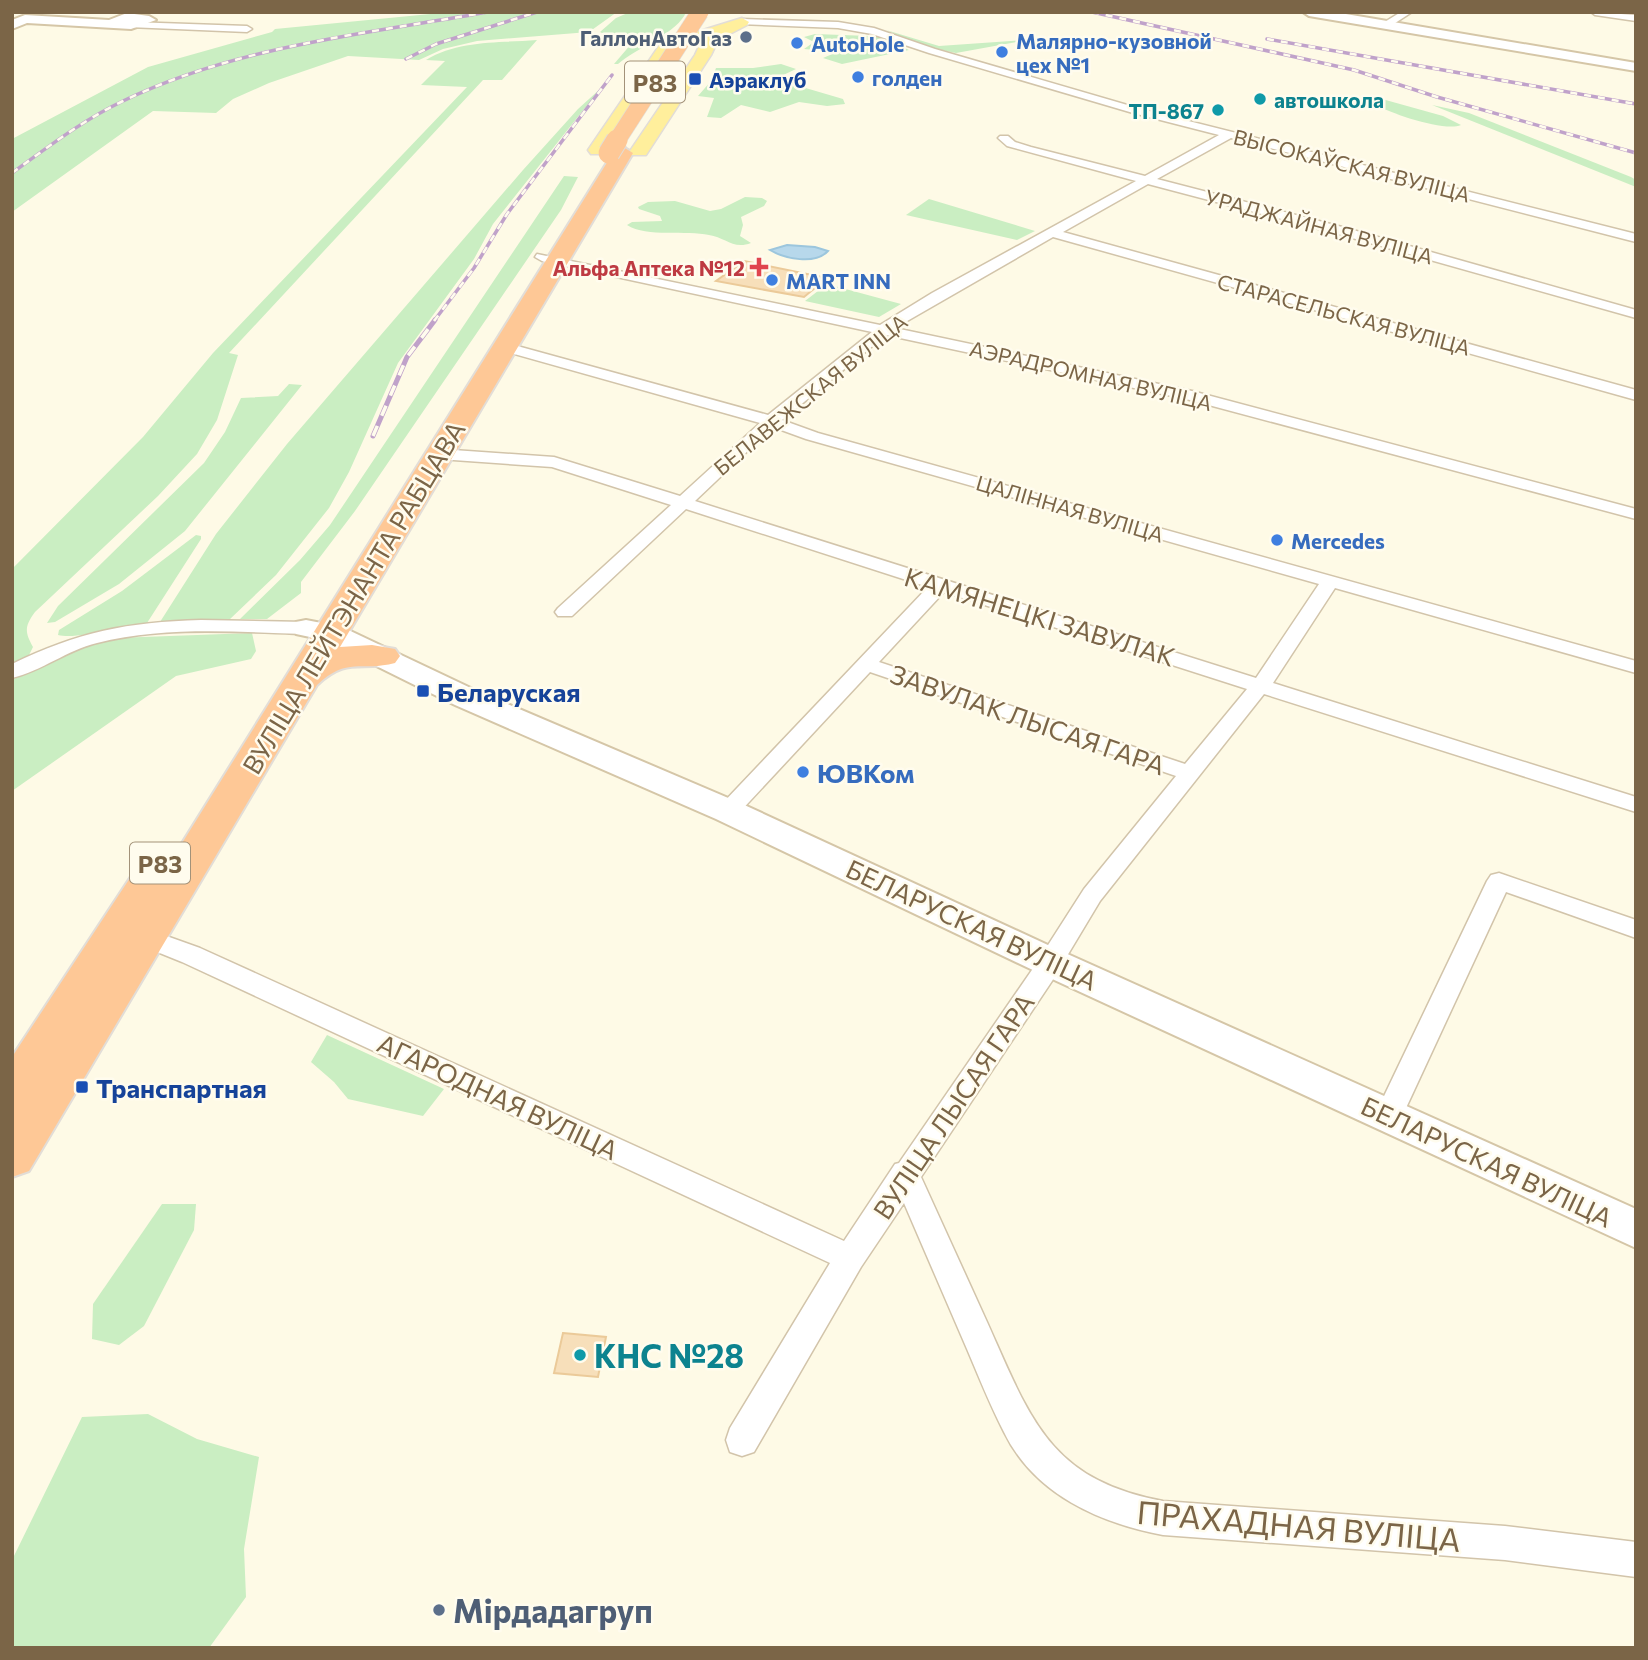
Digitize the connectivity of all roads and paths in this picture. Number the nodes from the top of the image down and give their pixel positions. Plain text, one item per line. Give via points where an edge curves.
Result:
1 (700, 12) edge
2 (711, 12) edge
3 (1309, 12) edge
4 (1408, 12) edge
5 (1595, 12) edge
6 (150, 16) edge
7 (747, 17) edge
8 (1636, 18) edge
9 (17, 21) edge
10 (125, 21) junction
11 (164, 25) junction
12 (1386, 25) junction
13 (247, 29) dead end
14 (660, 54) junction
15 (703, 55) junction
16 (1636, 67) edge
17 (650, 69) junction
18 (691, 71) junction
19 (1230, 134) junction
20 (1004, 138) dead end
21 (617, 152) junction
22 (1148, 179) junction
23 (1052, 233) junction
24 (1636, 238) edge
25 (549, 258) junction
26 (1636, 314) edge
27 (884, 329) junction
28 (505, 347) junction
29 (1636, 395) edge
30 (771, 421) junction
31 (439, 454) junction
32 (681, 502) junction
33 (1636, 514) edge
34 (1330, 582) junction
35 (940, 585) junction
36 (350, 603) junction
37 (565, 612) dead end
38 (319, 630) junction
39 (383, 656) junction
40 (864, 663) junction
41 (1636, 667) edge
42 (12, 673) edge
43 (304, 680) junction
44 (1261, 685) junction
45 (1191, 774) junction
46 (1636, 805) edge
47 (728, 810) junction
48 (1636, 929) edge
49 (145, 937) junction
50 (1051, 962) junction
51 (12, 1097) edge
52 (1389, 1115) junction
53 (12, 1157) edge
54 (905, 1173) junction
55 (1636, 1228) edge
56 (850, 1258) junction
57 (742, 1440) dead end
58 (1636, 1560) edge

1 - 21 highway, ВУЛІЦА ЛЕЙТЭНАНТА РАБЦАВА / Р83, bridge
2 - 21 highway, ВУЛІЦА ЛЕЙТЭНАНТА РАБЦАВА / Р83
3 - 12 main road
4 - 12 street
5 - 8 street
6 - 10 main road
6 - 11 street
7 - 14 main road, ВУЛІЦА ЛЕЙТЭНАНТА РАБЦАВА via 667,46
7 - 15 main road, ВУЛІЦА ЛЕЙТЭНАНТА РАБЦАВА via 714,34
7 - 19 street, ВЫСОКАЎСКАЯ ВУЛІЦА via 874,30 1051,87
9 - 10 main road
10 - 11 street
11 - 13 street
12 - 16 main road
14 - 15 main road via 684,60
14 - 17 main road, ВУЛІЦА ЛЕЙТЭНАНТА РАБЦАВА
15 - 18 main road, ВУЛІЦА ЛЕЙТЭНАНТА РАБЦАВА
17 - 18 main road via 674,64
17 - 21 main road, ВУЛІЦА ЛЕЙТЭНАНТА РАБЦАВА
18 - 21 main road, ВУЛІЦА ЛЕЙТЭНАНТА РАБЦАВА
19 - 22 street, БЕЛАВЕЖСКАЯ ВУЛІЦА
19 - 24 street, ВЫСОКАЎСКАЯ ВУЛІЦА
20 - 22 street, УРАДЖАЙНАЯ ВУЛІЦА via 1027,149
21 - 25 highway, ВУЛІЦА ЛЕЙТЭНАНТА РАБЦАВА / Р83 via 606,180
21 - 25 highway, ВУЛІЦА ЛЕЙТЭНАНТА РАБЦАВА / Р83 via 583,188
22 - 23 street, БЕЛАВЕЖСКАЯ ВУЛІЦА
22 - 26 street, УРАДЖАЙНАЯ ВУЛІЦА
23 - 27 street, БЕЛАВЕЖСКАЯ ВУЛІЦА
23 - 29 street, СТАРАСЕЛЬСКАЯ ВУЛІЦА
25 - 27 street, АЭРАДРОМНАЯ ВУЛІЦА
25 - 28 highway, ВУЛІЦА ЛЕЙТЭНАНТА РАБЦАВА / Р83
25 - 38 highway, ВУЛІЦА ЛЕЙТЭНАНТА РАБЦАВА / Р83 via 489,344
27 - 30 street, БЕЛАВЕЖСКАЯ ВУЛІЦА
27 - 33 street, АЭРАДРОМНАЯ ВУЛІЦА via 1192,396
28 - 30 street, ЦАЛІННАЯ ВУЛІЦА
28 - 31 highway, ВУЛІЦА ЛЕЙТЭНАНТА РАБЦАВА / Р83
30 - 32 street, БЕЛАВЕЖСКАЯ ВУЛІЦА
30 - 34 street, ЦАЛІННАЯ ВУЛІЦА
31 - 32 street, КАМЯНЕЦКІ ЗАВУЛАК via 554,462
31 - 36 highway, ВУЛІЦА ЛЕЙТЭНАНТА РАБЦАВА / Р83
32 - 35 street, КАМЯНЕЦКІ ЗАВУЛАК
32 - 37 street, БЕЛАВЕЖСКАЯ ВУЛІЦА
34 - 41 street, ЦАЛІННАЯ ВУЛІЦА
34 - 44 street, ВУЛІЦА ЛЫСАЯ ГАРА
35 - 40 street
35 - 44 street, КАМЯНЕЦКІ ЗАВУЛАК
36 - 38 highway, ВУЛІЦА ЛЕЙТЭНАНТА РАБЦАВА / Р83
36 - 39 highway via 361,641
38 - 39 main road, БЕЛАРУСКАЯ ВУЛІЦА
38 - 42 street, ВУЛІЦА ЛЕЙТЭНАНТА РАБЦАВА via 227,626 114,634 69,646
38 - 43 highway, ВУЛІЦА ЛЕЙТЭНАНТА РАБЦАВА / Р83
38 - 51 highway, ВУЛІЦА ЛЕЙТЭНАНТА РАБЦАВА / Р83
39 - 43 highway via 339,657 318,666
39 - 47 main road, БЕЛАРУСКАЯ ВУЛІЦА via 504,715
40 - 45 street, ЗАВУЛАК ЛЫСАЯ ГАРА
40 - 47 street
43 - 49 highway, ВУЛІЦА ЛЕЙТЭНАНТА РАБЦАВА / Р83
44 - 45 street, ВУЛІЦА ЛЫСАЯ ГАРА
44 - 46 street, КАМЯНЕЦКІ ЗАВУЛАК
45 - 50 street, ВУЛІЦА ЛЫСАЯ ГАРА via 1092,895
47 - 50 main road, БЕЛАРУСКАЯ ВУЛІЦА
48 - 52 street via 1499,881
49 - 53 highway, ВУЛІЦА ЛЕЙТЭНАНТА РАБЦАВА / Р83
49 - 56 street, АГАРОДНАЯ ВУЛІЦА
50 - 52 main road, БЕЛАРУСКАЯ ВУЛІЦА
50 - 54 street, ВУЛІЦА ЛЫСАЯ ГАРА
52 - 55 main road, БЕЛАРУСКАЯ ВУЛІЦА
54 - 56 street, ВУЛІЦА ЛЫСАЯ ГАРА
54 - 58 street, ПРАХАДНАЯ ВУЛІЦА via 1016,1423 1048,1465 1096,1500 1129,1513 1163,1518 1505,1543
56 - 57 street, ВУЛІЦА ЛЫСАЯ ГАРА

